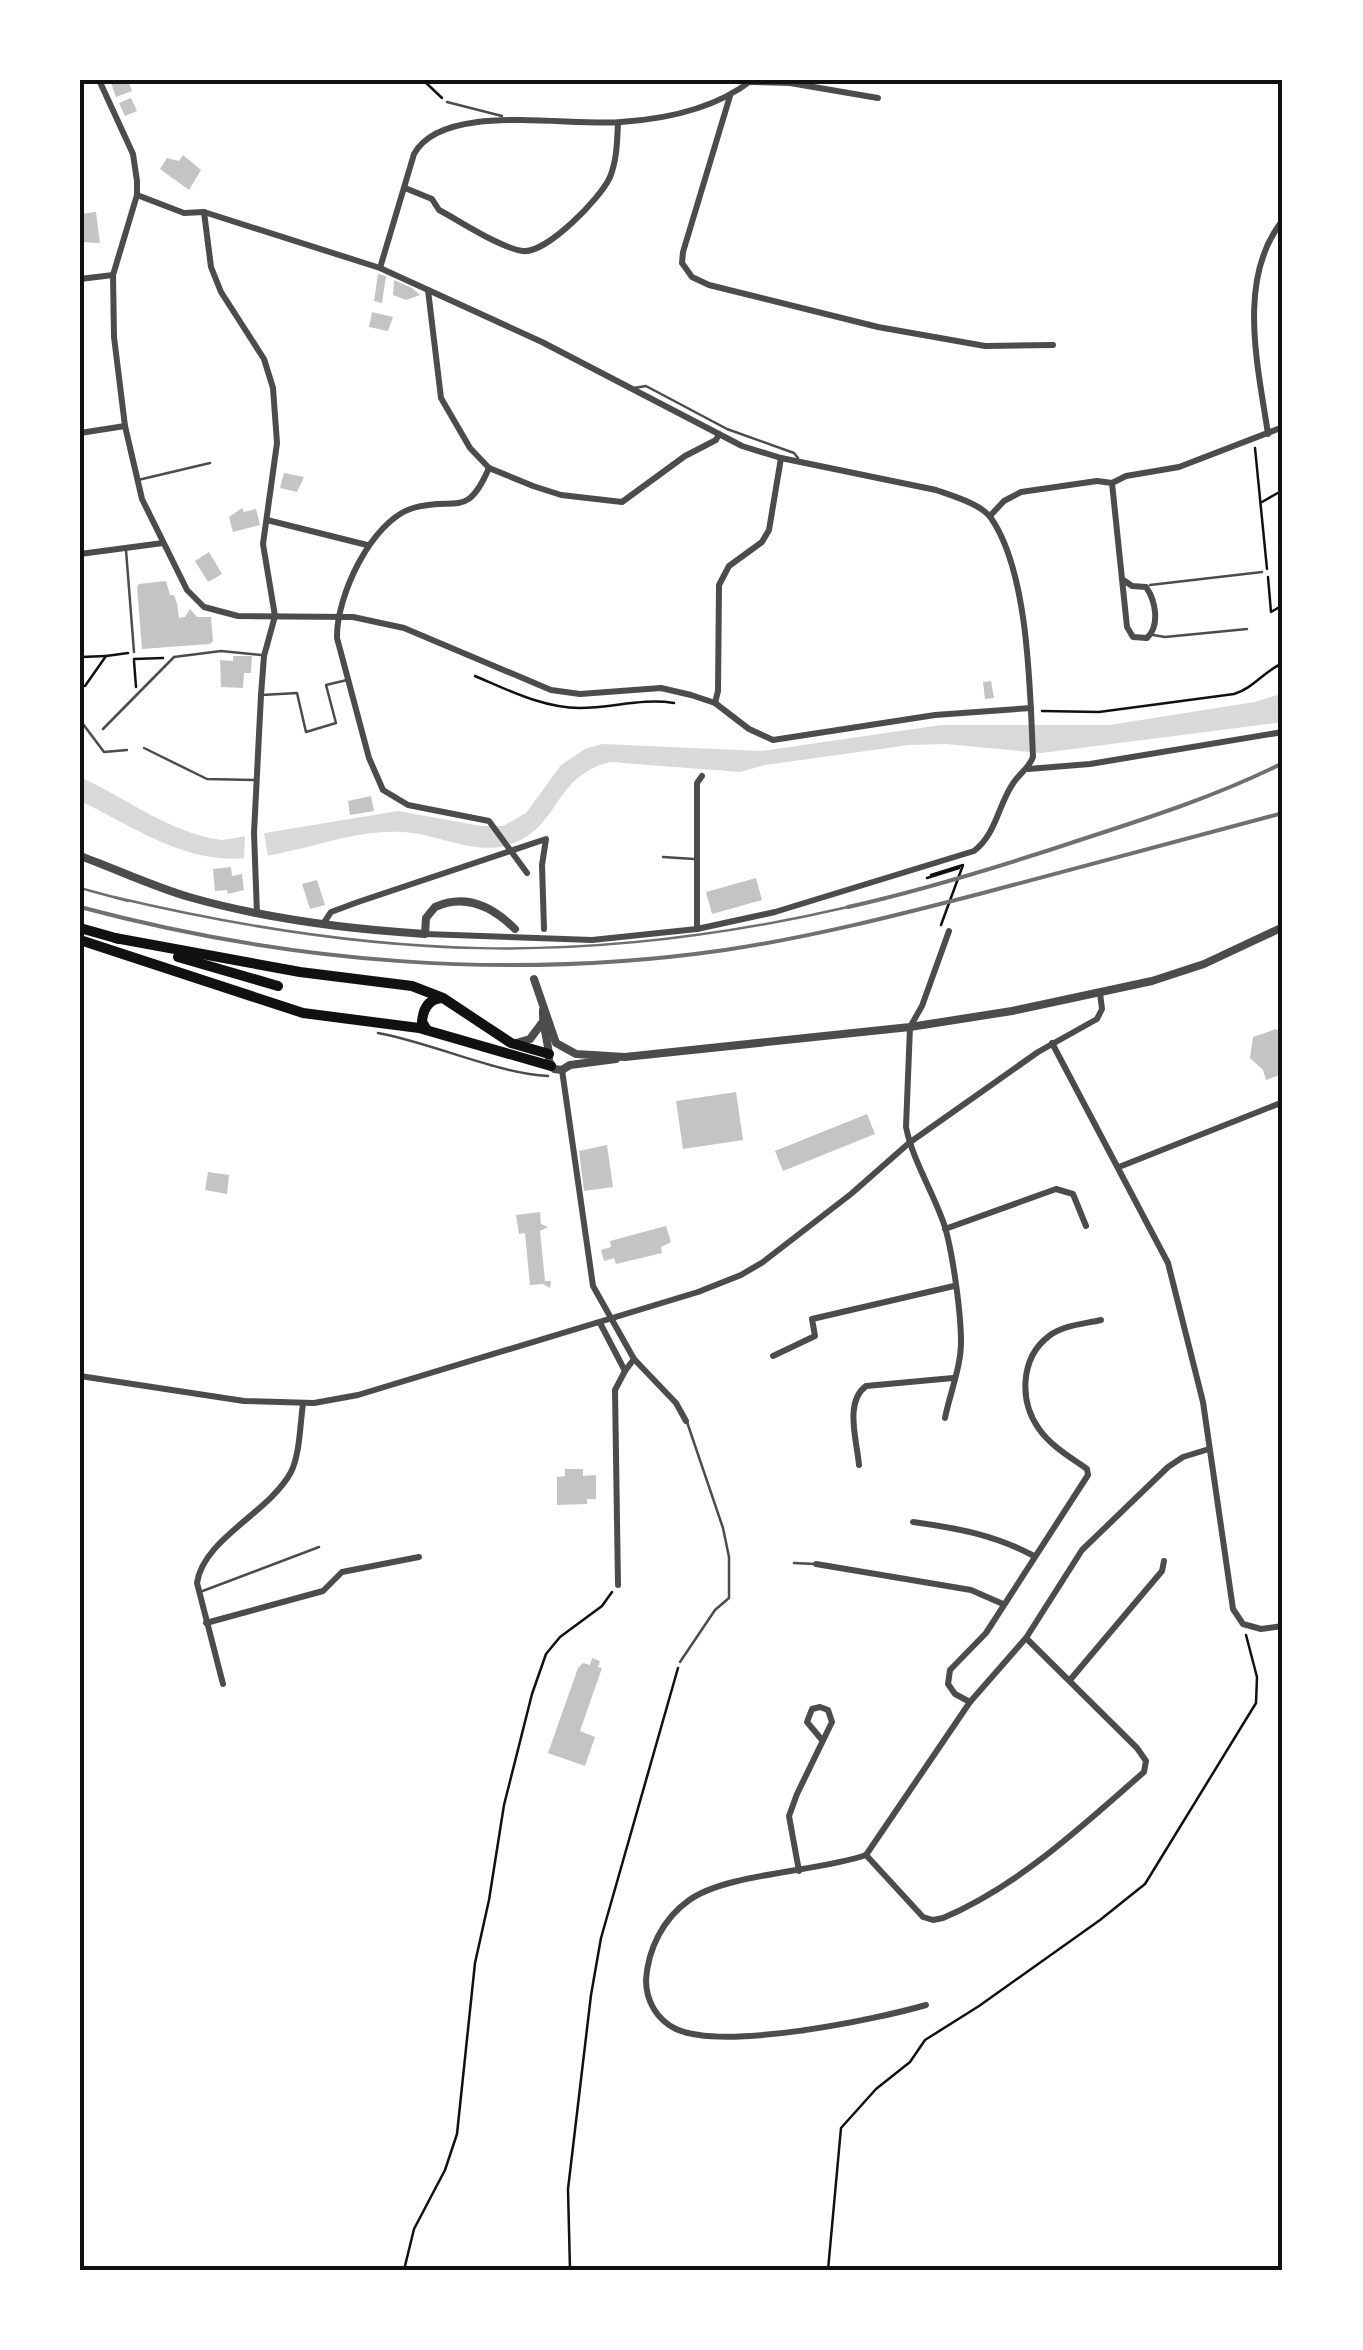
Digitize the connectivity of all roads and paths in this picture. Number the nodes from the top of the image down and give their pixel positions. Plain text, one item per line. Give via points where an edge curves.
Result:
1 (99, 80) edge
2 (423, 80) edge
3 (751, 81) edge
4 (790, 82) edge
5 (730, 96) junction
6 (878, 98) dead end
7 (447, 102) joint
8 (504, 122) junction
9 (618, 123) junction
10 (405, 188) junction
11 (138, 194) junction
12 (204, 212) junction
13 (1283, 220) edge
14 (380, 268) junction
15 (112, 274) junction
16 (80, 279) edge
17 (428, 289) junction
18 (1053, 345) dead end
19 (633, 388) junction
20 (126, 426) junction
21 (1283, 427) edge
22 (80, 433) edge
23 (719, 434) junction
24 (1268, 434) junction
25 (1254, 440) junction
26 (780, 458) junction
27 (210, 463) dead end
28 (800, 463) junction
29 (489, 468) junction
30 (137, 480) junction
31 (1112, 483) junction
32 (1283, 490) edge
33 (1260, 503) junction
34 (990, 516) junction
35 (267, 520) junction
36 (163, 544) junction
37 (367, 545) junction
38 (126, 550) junction
39 (80, 554) edge
40 (1262, 572) dead end
41 (1122, 579) junction
42 (1146, 587) junction
43 (1283, 605) edge
44 (275, 616) junction
45 (337, 618) junction
46 (1247, 630) dead end
47 (1152, 635) junction
48 (80, 649) edge
49 (134, 652) junction
50 (106, 656) junction
51 (264, 656) junction
52 (174, 658) junction
53 (134, 661) junction
54 (1283, 663) edge
55 (347, 680) junction
56 (85, 686) dead end
57 (136, 693) junction
58 (260, 694) junction
59 (716, 703) junction
60 (1031, 708) junction
61 (80, 720) edge
62 (103, 729) dead end
63 (1283, 732) edge
64 (144, 748) dead end
65 (127, 750) dead end
66 (1028, 769) junction
67 (702, 776) dead end
68 (256, 780) junction
69 (511, 848) junction
70 (80, 856) edge
71 (664, 857) dead end
72 (696, 859) junction
73 (542, 865) junction
74 (929, 877) dead end
75 (257, 914) junction
76 (323, 924) junction
77 (80, 928) edge
78 (1281, 928) edge
79 (544, 929) dead end
80 (697, 929) junction
81 (515, 930) dead end
82 (948, 931) dead end
83 (938, 933) dead end
84 (425, 934) junction
85 (1283, 939) edge
86 (80, 940) edge
87 (112, 943) junction
88 (534, 979) dead end
89 (1100, 993) junction
90 (443, 998) junction
91 (543, 1008) junction
92 (464, 1011) junction
93 (542, 1023) junction
94 (910, 1028) junction
95 (427, 1030) junction
96 (378, 1033) dead end
97 (448, 1037) junction
98 (512, 1044) junction
99 (1052, 1044) junction
100 (566, 1050) junction
101 (625, 1057) junction
102 (555, 1064) junction
103 (1283, 1102) edge
104 (909, 1143) junction
105 (1118, 1168) junction
106 (1086, 1226) dead end
107 (946, 1230) junction
108 (954, 1286) junction
109 (1101, 1320) dead end
110 (603, 1322) junction
111 (773, 1356) dead end
112 (634, 1360) junction
113 (626, 1371) junction
114 (80, 1376) edge
115 (953, 1378) junction
116 (302, 1404) junction
117 (946, 1418) dead end
118 (686, 1421) joint
119 (1209, 1449) junction
120 (859, 1465) dead end
121 (913, 1522) dead end
122 (319, 1547) dead end
123 (1034, 1556) junction
124 (418, 1557) dead end
125 (1164, 1560) dead end
126 (794, 1563) dead end
127 (816, 1564) joint
128 (618, 1585) joint
129 (199, 1593) junction
130 (1003, 1604) junction
131 (206, 1623) junction
132 (1243, 1624) junction
133 (1283, 1626) edge
134 (1026, 1638) junction
135 (680, 1662) joint
136 (1070, 1680) junction
137 (223, 1684) dead end
138 (970, 1702) junction
139 (822, 1740) junction
140 (866, 1854) junction
141 (798, 1871) junction
142 (926, 2005) dead end
143 (404, 2270) edge
144 (570, 2270) edge
145 (828, 2270) edge

1 - 11 street via 133,154
2 - 7 path
3 - 4 street
3 - 5 street
4 - 6 street
5 - 9 street via 672,116
5 - 18 street via 683,252 682,264 692,277 761,300 943,340
7 - 8 lane
8 - 9 street
8 - 10 street via 450,126 428,136 414,154
9 - 10 street via 616,161 604,189 534,250 518,250
10 - 14 street
11 - 12 street via 184,213
11 - 15 street
12 - 14 street
12 - 35 street via 220,292 264,359 273,388 277,443
13 - 24 street via 1262,253 1255,308
14 - 17 street
15 - 16 street
15 - 20 street
17 - 19 street
17 - 29 street via 441,398
19 - 23 street
19 - 28 lane via 646,386 727,429 794,453
20 - 22 street
20 - 30 street
21 - 24 street
23 - 26 street
23 - 29 street via 622,502 561,495
24 - 25 street
25 - 31 street via 1179,468
25 - 33 path
26 - 28 street
26 - 59 street via 769,530 718,585
27 - 30 lane
28 - 34 street via 936,490
29 - 37 street via 470,500 414,508
30 - 36 street
31 - 34 street via 1021,492
31 - 41 street
32 - 33 path
33 - 43 path via 1271,612
34 - 60 street via 1020,596
35 - 37 street
35 - 44 street via 263,544
36 - 38 street
36 - 44 street via 204,608
37 - 45 street
38 - 39 street
38 - 49 lane
40 - 42 lane
41 - 42 street
41 - 47 street via 1128,632 1139,639
42 - 47 street
44 - 45 street
44 - 51 street
45 - 55 street
45 - 59 street via 404,628 551,690 660,688
46 - 47 lane
48 - 50 path via 82,657
49 - 50 path
49 - 53 path
50 - 56 path
51 - 52 lane via 235,650
51 - 58 street
52 - 53 path
52 - 57 lane
53 - 57 path
54 - 60 path via 1234,694 1099,712
55 - 58 lane via 326,686 336,724 306,732 297,693
55 - 69 street via 383,790 408,805 484,818
57 - 62 lane
58 - 68 street
59 - 60 street via 759,734 783,740 935,715
60 - 66 street
61 - 65 lane via 104,752
63 - 66 street
64 - 68 lane via 207,779
66 - 80 street via 974,850 776,912
67 - 72 street
68 - 75 street
69 - 73 street via 526,871
69 - 73 street via 546,839
69 - 76 street via 331,912
70 - 75 street via 186,896
71 - 72 lane
72 - 80 street
73 - 79 street
74 - 83 path via 962,867
75 - 76 street
76 - 84 street
77 - 87 highway
78 - 85 street
78 - 89 street via 1178,974
80 - 84 street via 592,940
81 - 84 street via 491,909 454,901 429,912
82 - 94 street
86 - 87 highway
87 - 87 highway via 278,986
87 - 90 highway via 389,981
87 - 95 highway via 303,1013
88 - 91 street
89 - 94 street
89 - 99 street via 1098,1018
90 - 92 highway
90 - 95 highway via 424,1008
91 - 93 street
91 - 100 street
92 - 97 highway via 468,1032
92 - 98 highway
93 - 98 street via 530,1039
93 - 102 street
94 - 101 street
94 - 104 street
95 - 97 highway
96 - 102 lane via 498,1066
97 - 102 highway
98 - 102 highway
99 - 104 street
99 - 105 street
100 - 101 street
100 - 102 street
100 - 102 street
101 - 102 street
102 - 112 street via 593,1286
103 - 105 street
104 - 107 street
104 - 110 street via 741,1275
105 - 119 street via 1168,1263
106 - 107 street via 1073,1194 1056,1189
107 - 108 street
108 - 111 street via 812,1319 815,1336
108 - 115 street via 961,1343
109 - 123 street via 1049,1336 1030,1359 1024,1390 1031,1417 1088,1475
110 - 113 street
110 - 116 street via 358,1395
112 - 113 street
112 - 118 street
113 - 128 street via 615,1390
114 - 116 street
115 - 117 street
115 - 120 street via 858,1392 853,1402
116 - 129 street via 293,1469 203,1562
118 - 135 lane via 724,1528 729,1598
119 - 132 street via 1228,1589
119 - 134 street via 1168,1466 1082,1550
121 - 123 street via 978,1532
122 - 129 lane
123 - 130 street
124 - 131 street via 342,1572 323,1591
125 - 136 street via 1162,1571
126 - 127 lane
127 - 130 street via 972,1590
128 - 143 path via 546,1654 532,1694 475,1963 457,2134 414,2229
129 - 131 street
130 - 138 street via 950,1670 948,1684
131 - 137 street
132 - 133 street
132 - 145 path via 1257,1677 1256,1703 1145,1884 925,2040 842,2128
134 - 136 street
134 - 138 street
135 - 144 path via 601,1938 568,2189
136 - 140 street via 1147,1766 1077,1830 988,1896 933,1920
138 - 140 street
139 - 139 street via 832,1719 820,1707 806,1722
139 - 141 street via 790,1816
140 - 141 street
141 - 142 street via 712,1888 673,1914 658,1934 648,1968 648,2000 657,2014 698,2035 730,2035 850,2024

